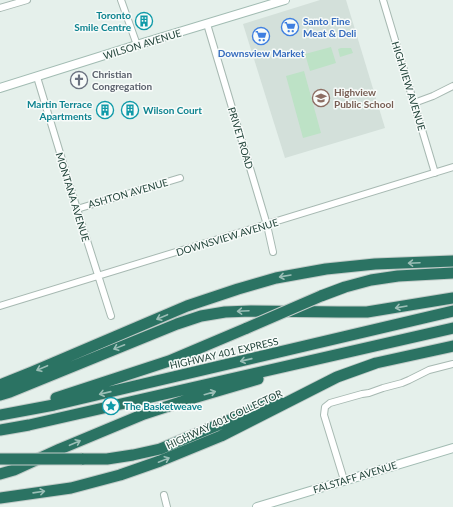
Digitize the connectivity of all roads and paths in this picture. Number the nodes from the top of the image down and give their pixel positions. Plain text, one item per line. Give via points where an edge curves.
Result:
1 (27, 0) edge
2 (121, 0) edge
3 (285, 0) edge
4 (382, 0) edge
5 (0, 8) edge
6 (207, 24) junction
7 (137, 45) junction
8 (37, 77) junction
9 (453, 86) edge
10 (0, 88) edge
11 (414, 103) junction
12 (453, 167) edge
13 (434, 173) junction
14 (180, 178) dead end
15 (77, 209) junction
16 (267, 225) junction
17 (273, 252) dead end
18 (453, 261) edge
19 (453, 273) edge
20 (99, 276) junction
21 (453, 298) edge
22 (0, 306) edge
23 (453, 311) edge
24 (111, 316) dead end
25 (453, 328) edge
26 (453, 346) edge
27 (453, 364) edge
28 (286, 366) junction
29 (337, 377) junction
30 (0, 385) edge
31 (0, 395) edge
32 (14, 413) junction
33 (0, 415) edge
34 (0, 430) edge
35 (453, 448) edge
36 (0, 459) edge
37 (0, 474) edge
38 (344, 480) junction
39 (164, 494) dead end
40 (0, 498) edge
41 (167, 507) edge
42 (257, 507) edge

1 - 5 street
2 - 7 street
3 - 6 main road, WILSON AVENUE
4 - 11 street, HIGHVIEW AVENUE
6 - 7 main road, WILSON AVENUE
6 - 16 street, PRIVET ROAD
7 - 8 main road, WILSON AVENUE
8 - 10 main road, WILSON AVENUE
8 - 15 street, MONTANA AVENUE
9 - 11 street
11 - 13 street, HIGHVIEW AVENUE
12 - 13 street, DOWNSVIEW AVENUE
13 - 16 street, DOWNSVIEW AVENUE
14 - 15 street, ASHTON AVENUE
15 - 20 street, MONTANA AVENUE
16 - 17 street, PRIVET ROAD
16 - 20 street, DOWNSVIEW AVENUE
18 -> 30 highway via 375,264 276,278 187,306
19 - 32 highway, bridge via 398,276 345,287 169,360
20 - 22 street, DOWNSVIEW AVENUE
20 - 24 street, MONTANA AVENUE
21 -> 31 highway via 367,312 251,311 201,316
23 -> 32 highway, HIGHWAY 401 EXPRESS
25 - 28 highway
26 - 29 highway, HIGHWAY 401 COLLECTOR via 376,363
27 - 38 street via 324,407 324,415
28 - 34 highway via 29,426
37 -> 28 highway via 144,414 255,380
29 - 36 highway, bridge via 160,449 107,459
40 -> 29 highway, HIGHWAY 401 COLLECTOR via 70,488 160,461 221,436
32 - 33 highway, HIGHWAY 401 EXPRESS
35 - 38 main road, FALSTAFF AVENUE
38 - 42 main road, FALSTAFF AVENUE
39 - 41 street

